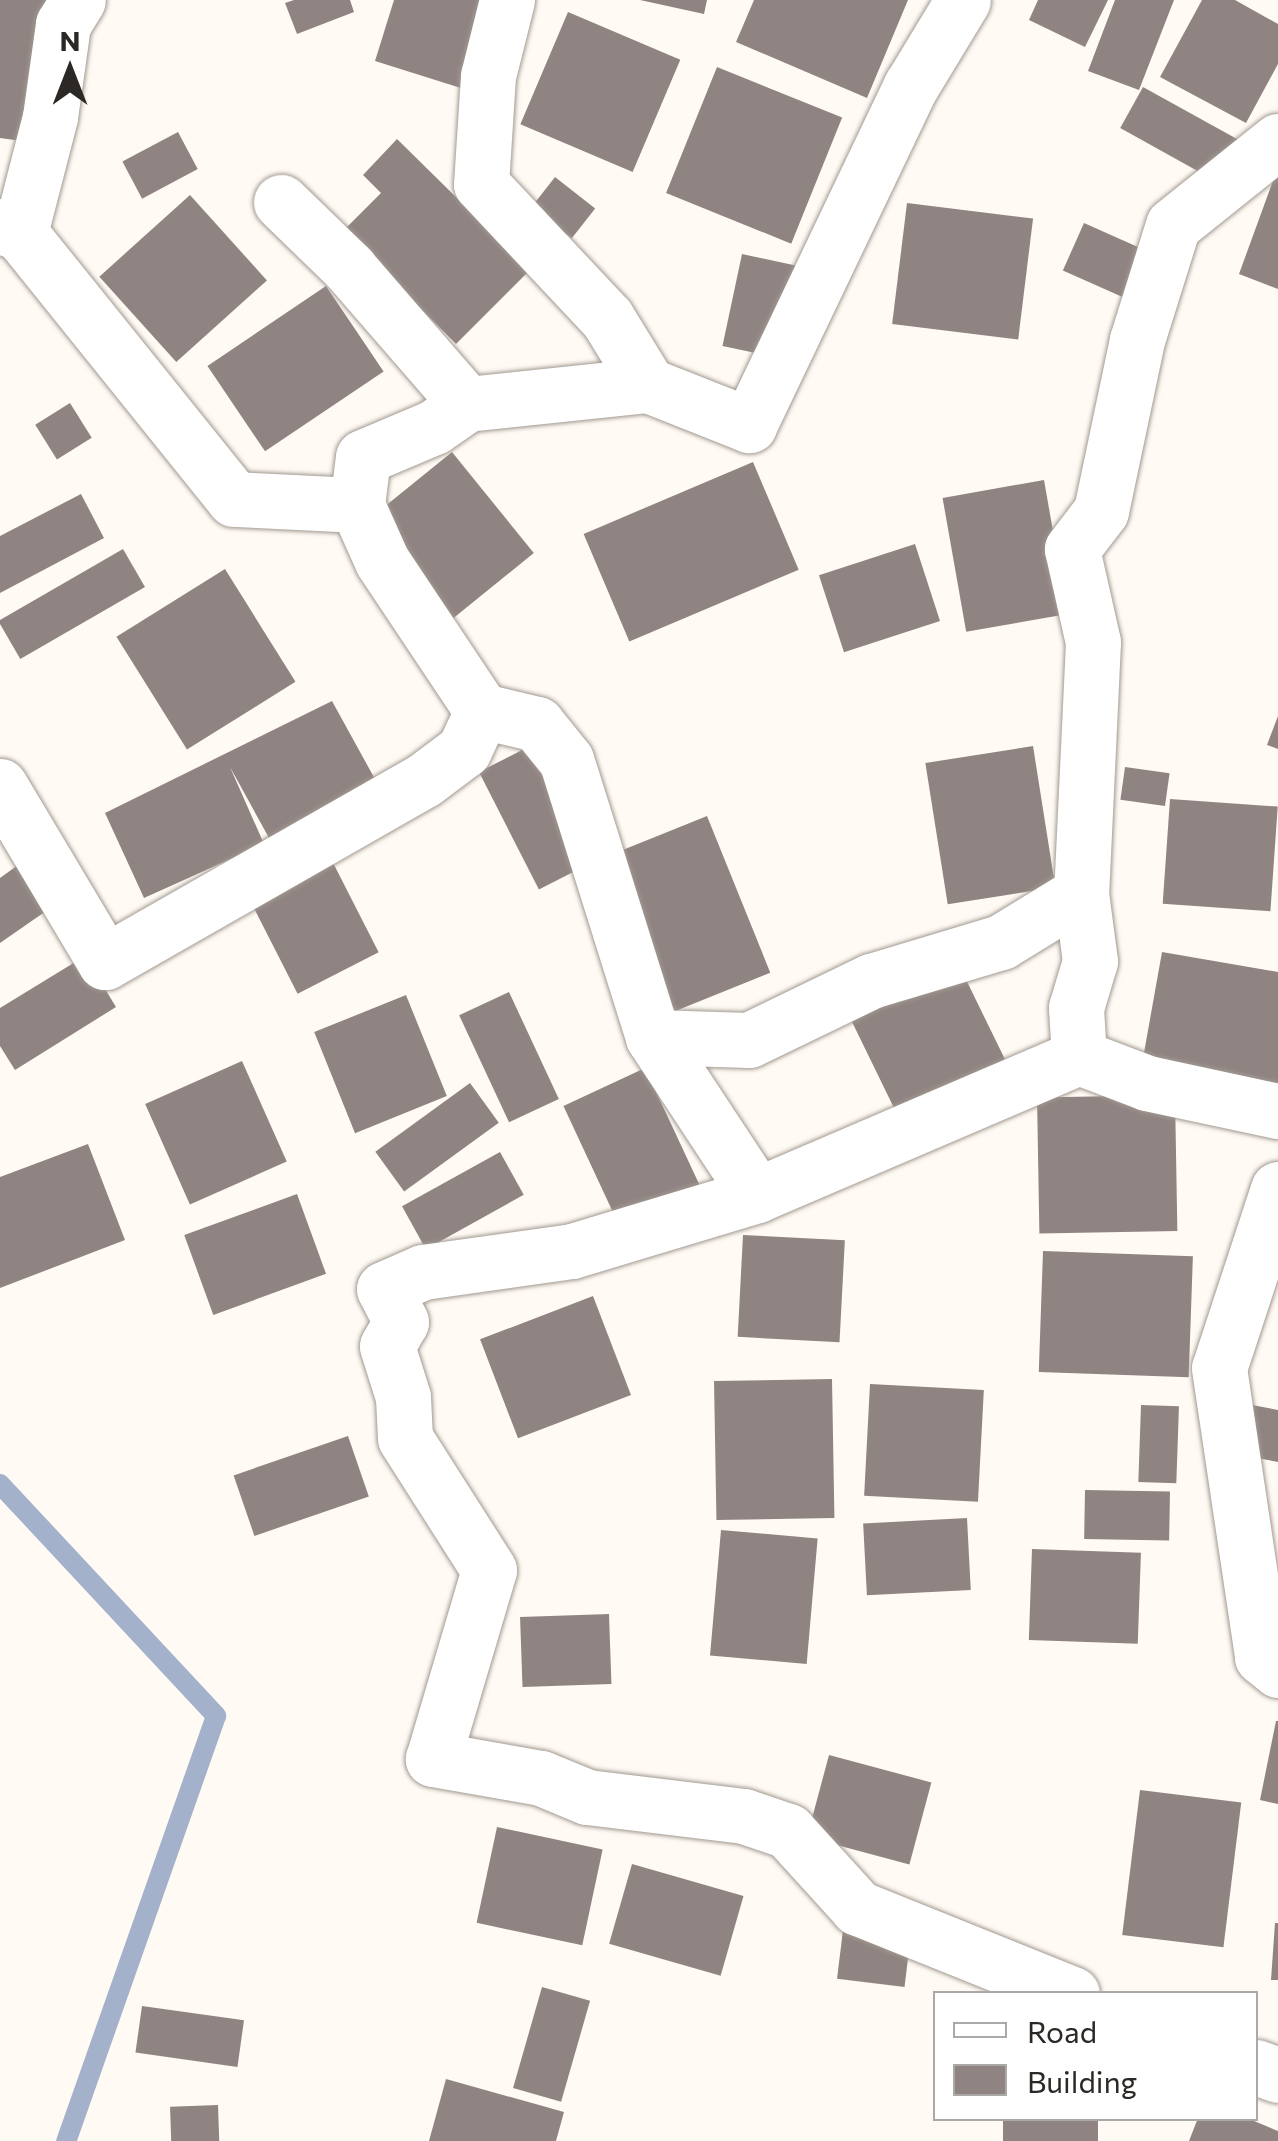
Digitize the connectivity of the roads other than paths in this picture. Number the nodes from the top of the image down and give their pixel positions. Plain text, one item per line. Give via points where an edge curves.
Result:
1 (78, 0) edge
2 (507, 0) edge
3 (963, 0) edge
4 (1278, 142) edge
5 (280, 202) dead end
6 (10, 230) edge
7 (648, 385) junction
8 (466, 404) junction
9 (357, 505) junction
10 (482, 710) junction
11 (0, 786) edge
12 (1081, 892) junction
13 (652, 1036) junction
14 (1078, 1057) junction
15 (1278, 1111) edge
16 (1278, 1189) edge
17 (758, 1195) junction
18 (1278, 1670) edge
19 (1065, 1991) edge

1 - 6 street via 63,24 50,117
2 - 7 street via 488,76 480,184 607,318
3 - 7 street via 911,86 749,425
4 - 12 street via 1172,226 1137,340 1101,511 1072,549 1092,642
5 - 8 street via 349,268
6 - 9 street via 234,500
7 - 8 street
8 - 9 street via 434,427 363,457
9 - 10 street via 382,561
10 - 11 street via 464,750 424,780 106,962
10 - 13 street via 537,724 566,760
12 - 13 street via 1001,942 871,981 749,1040
12 - 14 street via 1090,961 1076,1008
13 - 17 street
14 - 15 street via 1146,1083
14 - 17 street
16 - 18 street via 1219,1368 1262,1657
17 - 19 street via 572,1251 423,1272 384,1289 400,1322 386,1346 403,1397 405,1438 489,1570 433,1759 541,1778 586,1797 744,1816 788,1832 858,1908

